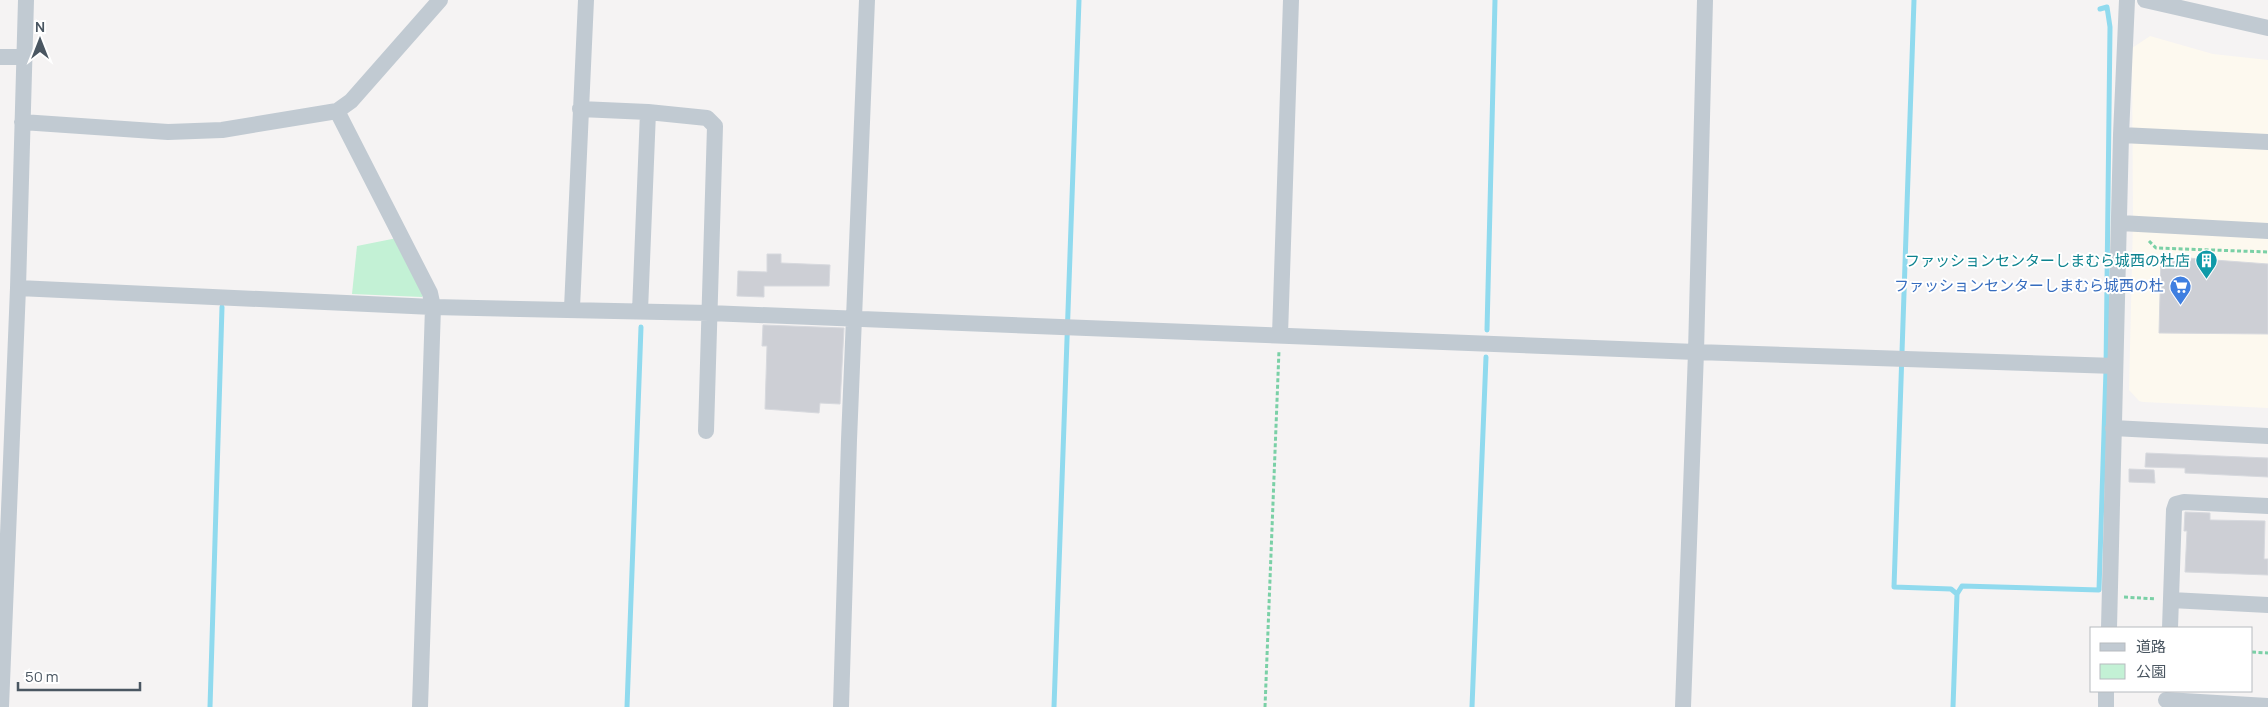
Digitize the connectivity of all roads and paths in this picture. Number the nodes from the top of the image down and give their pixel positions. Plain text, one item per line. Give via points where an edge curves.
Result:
1 (26, 0) edge
2 (440, 0) edge
3 (586, 0) edge
4 (867, 0) edge
5 (1291, 0) edge
6 (1706, 0) edge
7 (2127, 0) edge
8 (2145, 0) edge
9 (2268, 28) edge
10 (0, 57) edge
11 (24, 57) junction
12 (580, 109) junction
13 (337, 111) junction
14 (648, 112) junction
15 (22, 122) junction
16 (2121, 135) junction
17 (2268, 142) edge
18 (2124, 223) junction
19 (2268, 231) edge
20 (2268, 252) edge
21 (18, 288) junction
22 (433, 306) junction
23 (572, 308) junction
24 (640, 311) junction
25 (709, 313) junction
26 (854, 319) junction
27 (1280, 335) junction
28 (1696, 352) junction
29 (2115, 366) junction
30 (2113, 428) junction
31 (706, 431) dead end
32 (2268, 436) edge
33 (2268, 506) edge
34 (2110, 596) junction
35 (2171, 600) junction
36 (2268, 605) edge
37 (2109, 627) edge
38 (2170, 627) edge
39 (2253, 652) edge
40 (2268, 653) edge
41 (2106, 692) edge
42 (2166, 699) edge
43 (2268, 706) edge
44 (1, 707) edge
45 (420, 707) edge
46 (841, 707) edge
47 (1265, 707) edge
48 (1683, 707) edge
49 (2106, 707) edge

1 - 11 street
2 - 13 street via 351,101
3 - 12 street
4 - 26 street
5 - 27 street
6 - 28 street
7 - 16 street
8 - 9 street
10 - 11 street
11 - 15 street
12 - 14 street
12 - 23 street
13 - 15 street via 222,130 168,132
13 - 22 street via 430,293
14 - 24 street
14 - 25 street via 707,118 714,126
15 - 21 street
16 - 17 street
16 - 18 street
18 - 19 street
18 - 20 path via 2156,248
18 - 29 street
21 - 22 street
21 - 44 street
22 - 23 street
22 - 45 street
23 - 24 street
24 - 25 street
25 - 26 street
25 - 31 street
26 - 27 street
26 - 46 street
27 - 28 street
27 - 47 path
28 - 29 street
28 - 48 street
29 - 30 street
30 - 32 street
30 - 34 street
33 - 35 street via 2176,504
34 - 35 path
34 - 37 street
35 - 36 street
35 - 38 street
39 - 40 path
41 - 49 street
42 - 43 street

